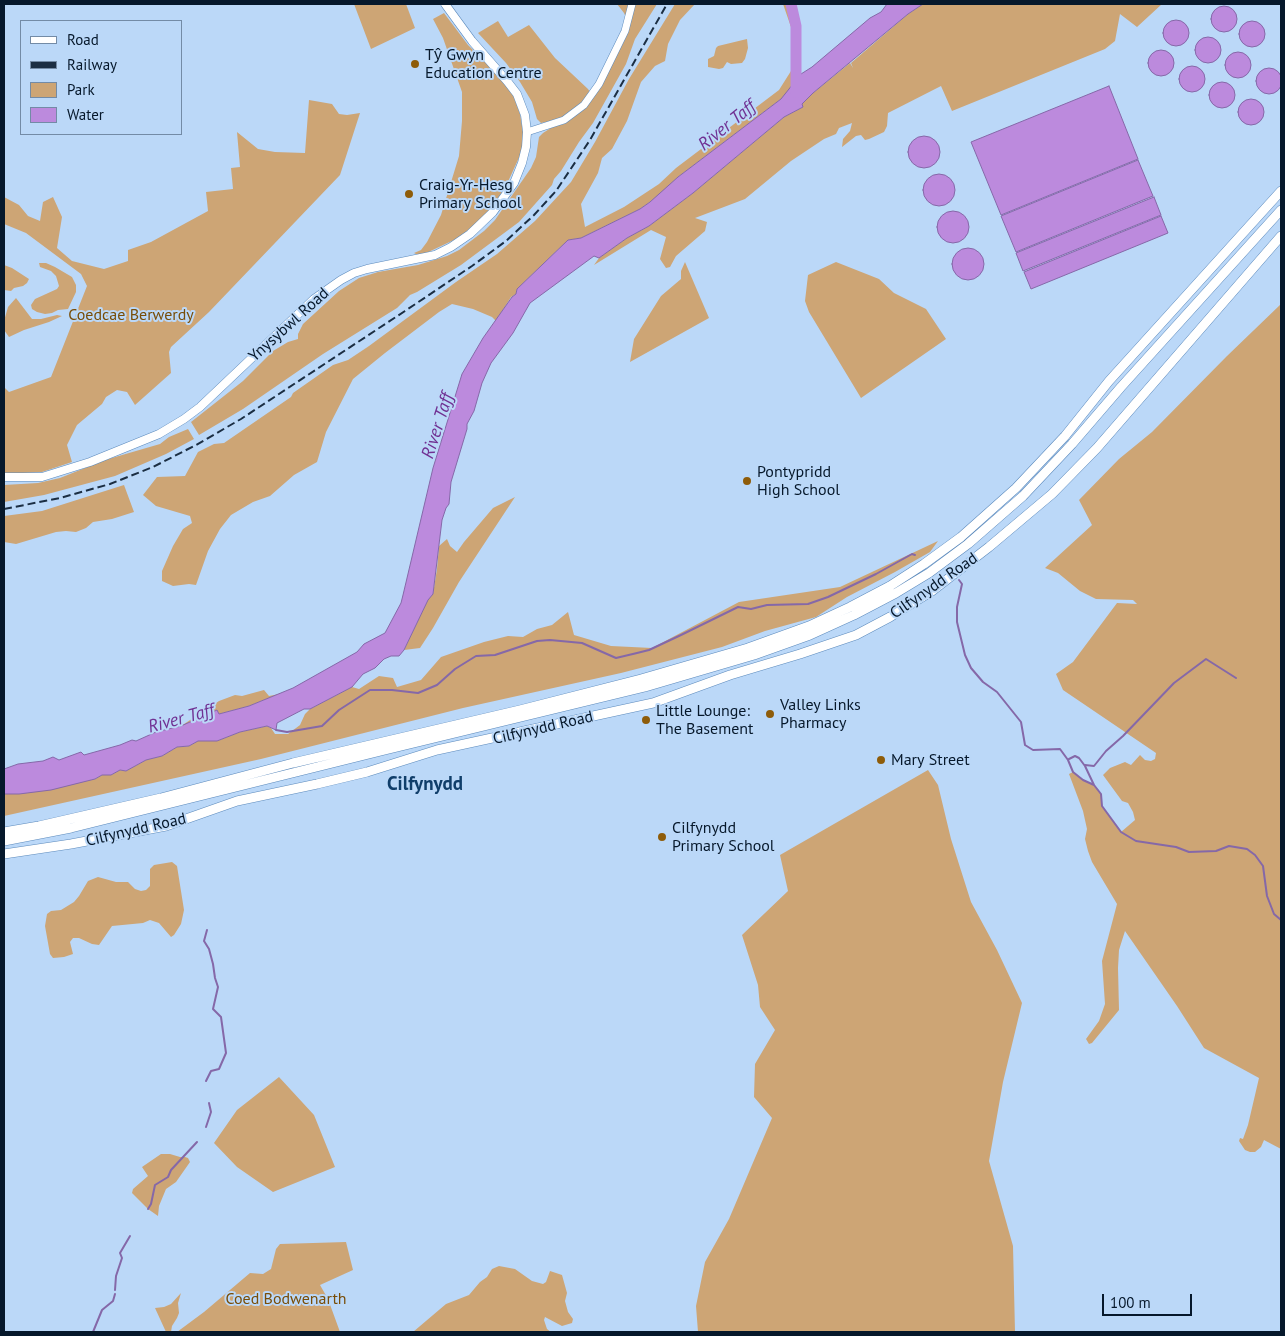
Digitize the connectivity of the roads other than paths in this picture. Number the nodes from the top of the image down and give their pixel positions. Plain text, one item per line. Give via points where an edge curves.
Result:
1 (445, 4) edge
2 (632, 4) edge
3 (527, 132) junction
4 (1281, 190) edge
5 (1281, 210) edge
6 (1281, 236) edge
7 (4, 477) edge
8 (4, 832) edge
9 (4, 841) edge
10 (4, 854) edge

1 - 3 main road, Ynysybwl Road via 517,94 525,114
2 - 3 street via 625,31 599,84 584,105 564,120
3 - 7 main road, Ynysybwl Road via 524,155 514,184 480,226 452,247 425,258 367,269 341,280 314,299 200,407 159,434 42,477
4 - 8 main road via 1016,488 961,537 924,564 850,607 748,648 641,679 151,800
5 - 9 main road via 1024,496 929,573 854,615 754,655 645,687 81,826
6 - 10 main road, Cilfynydd Road via 1097,448 1052,494 912,605 856,634 653,703 438,750 342,778 238,800 166,826

